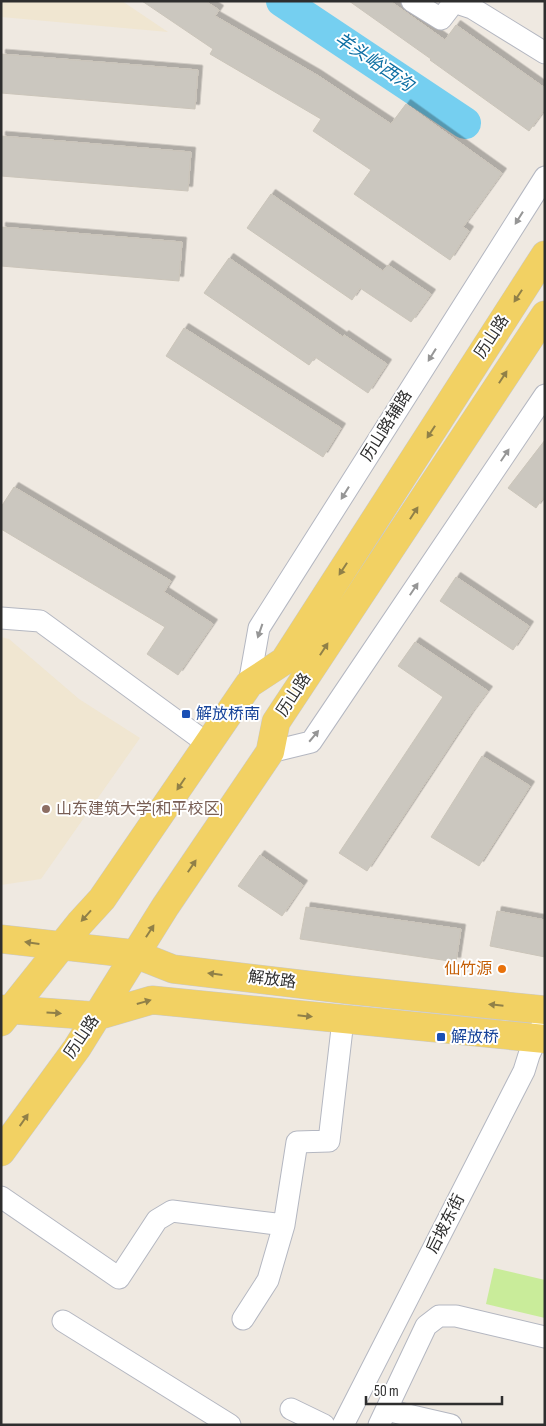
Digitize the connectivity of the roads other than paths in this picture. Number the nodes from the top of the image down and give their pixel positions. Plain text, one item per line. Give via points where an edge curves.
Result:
1 (412, 1) edge
2 (474, 5) edge
3 (545, 53) edge
4 (545, 177) edge
5 (545, 255) edge
6 (545, 315) edge
7 (545, 395) edge
8 (1, 618) edge
9 (249, 684) junction
10 (208, 744) junction
11 (270, 752) junction
12 (1, 939) edge
13 (63, 947) junction
14 (135, 954) junction
15 (545, 1010) edge
16 (4, 1014) edge
17 (97, 1016) junction
18 (343, 1020) junction
19 (542, 1033) edge
20 (1, 1152) edge
21 (1, 1197) edge
22 (284, 1225) junction
23 (243, 1319) dead end
24 (63, 1321) dead end
25 (545, 1337) edge
26 (291, 1409) dead end
27 (382, 1418) edge
28 (230, 1425) edge
29 (324, 1425) edge
30 (343, 1425) edge
31 (451, 1425) edge

1 - 2 street via 441,19 454,2
2 - 3 street
4 -> 9 street, 历山路辅路 via 259,628
5 -> 9 main road, 历山路 via 284,662
11 -> 6 main road, 历山路 via 276,722
11 -> 7 street via 311,742
8 - 10 street via 40,621
9 - 10 main road, 历山路
10 -> 13 main road, 历山路 via 102,899
14 -> 11 main road, 历山路
13 -> 12 main road, 解放路
13 - 14 main road, 解放路
13 - 16 main road, 历山路
15 -> 14 main road, 解放路 via 173,969
14 - 17 main road, 历山路
16 -> 17 main road, 解放路
17 -> 18 main road, 解放路 via 152,1000
20 -> 17 main road, 历山路
18 - 19 main road, 解放路
18 - 22 street via 329,1142 297,1142
19 - 30 street, 后坡东街
21 - 22 street via 119,1278 157,1220 172,1211
22 - 23 street via 268,1280
24 - 28 street
25 - 27 street via 456,1316 439,1316 426,1326
26 - 29 street
27 - 31 street

